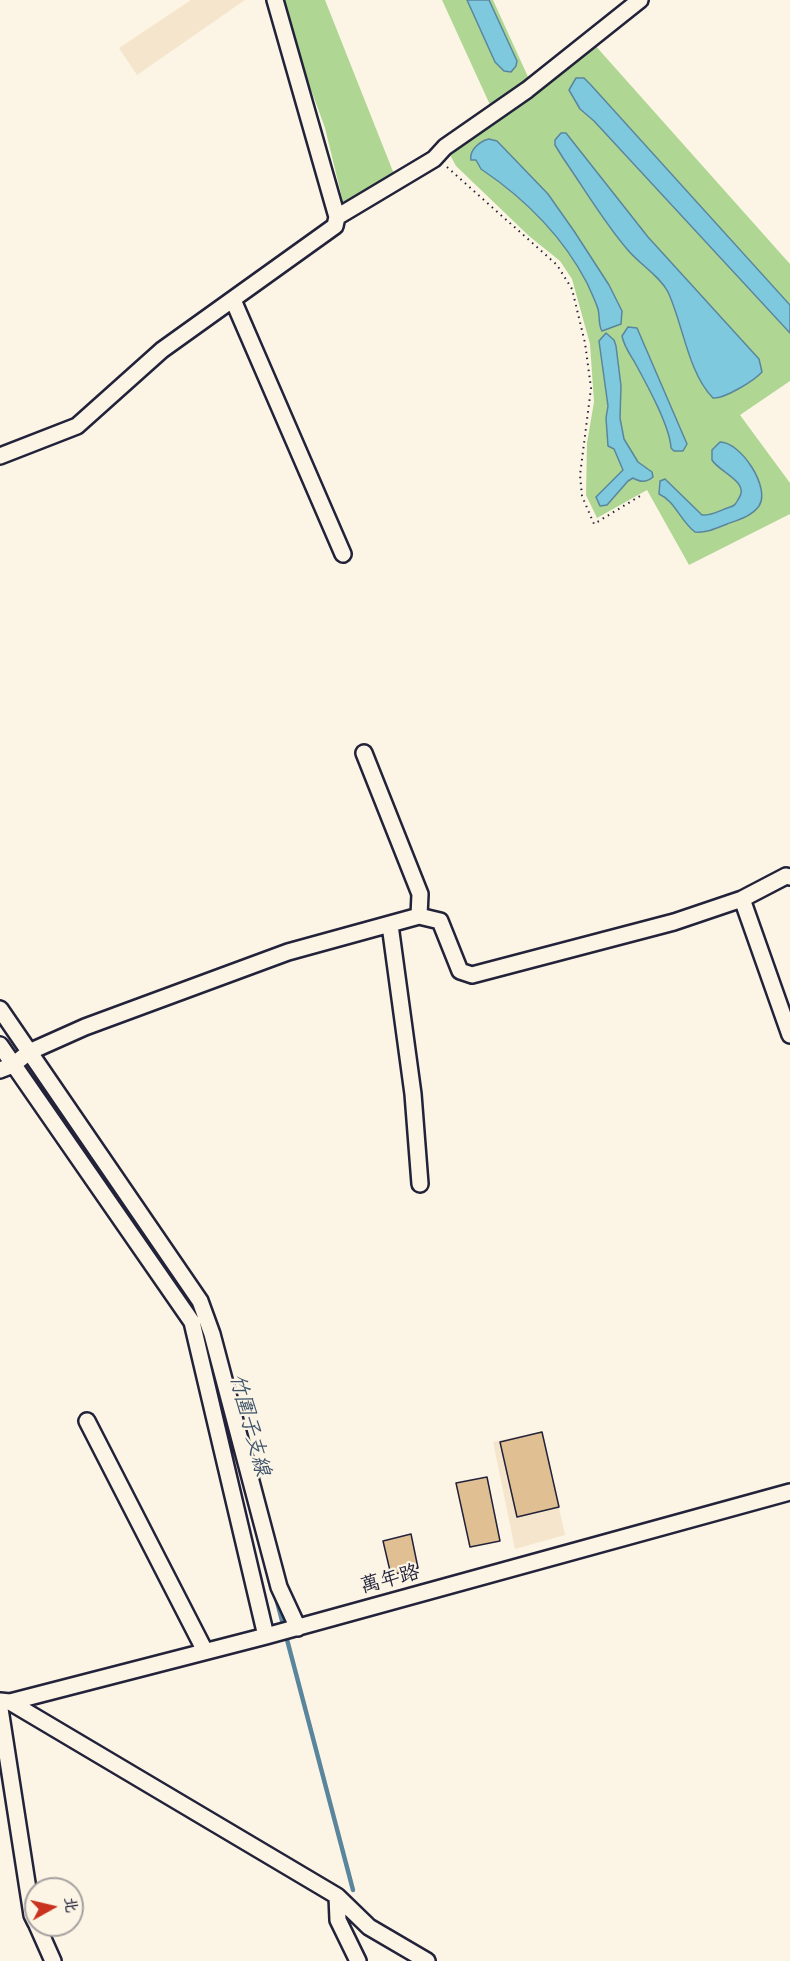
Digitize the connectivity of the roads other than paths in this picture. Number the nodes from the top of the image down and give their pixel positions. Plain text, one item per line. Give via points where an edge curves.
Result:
1 (275, 0) edge
2 (640, 0) edge
3 (337, 217) junction
4 (233, 300) junction
5 (0, 456) edge
6 (343, 554) dead end
7 (364, 753) dead end
8 (790, 877) edge
9 (742, 899) junction
10 (419, 916) junction
11 (390, 926) junction
12 (0, 1009) edge
13 (790, 1035) edge
14 (0, 1045) edge
15 (29, 1052) junction
16 (7, 1067) edge
17 (420, 1184) dead end
18 (87, 1421) dead end
19 (790, 1492) edge
20 (298, 1628) junction
21 (266, 1636) junction
22 (205, 1652) junction
23 (3, 1704) edge
24 (27, 1877) edge
25 (337, 1896) junction
26 (42, 1937) edge
27 (53, 1961) edge
28 (358, 1961) edge
29 (427, 1961) edge

1 - 3 street
2 - 3 street via 436,156
3 - 4 street via 335,226
4 - 5 street via 162,350 77,426
4 - 6 street
7 - 10 street via 420,894
8 - 9 street
9 - 10 street via 674,922 472,975 460,971 440,921
9 - 13 street
10 - 11 street
11 - 15 street via 288,952
11 - 17 street via 413,1094
12 - 15 street
14 - 16 street
15 - 16 street
15 - 20 street via 200,1301 279,1587
16 - 21 street via 192,1322
18 - 22 street
19 - 20 street, 萬年路
20 - 21 street, 萬年路
21 - 22 street, 萬年路
22 - 23 street, 萬年路
23 - 24 street
23 - 25 street
25 - 28 street via 338,1920
25 - 29 street via 369,1927
26 - 27 street

